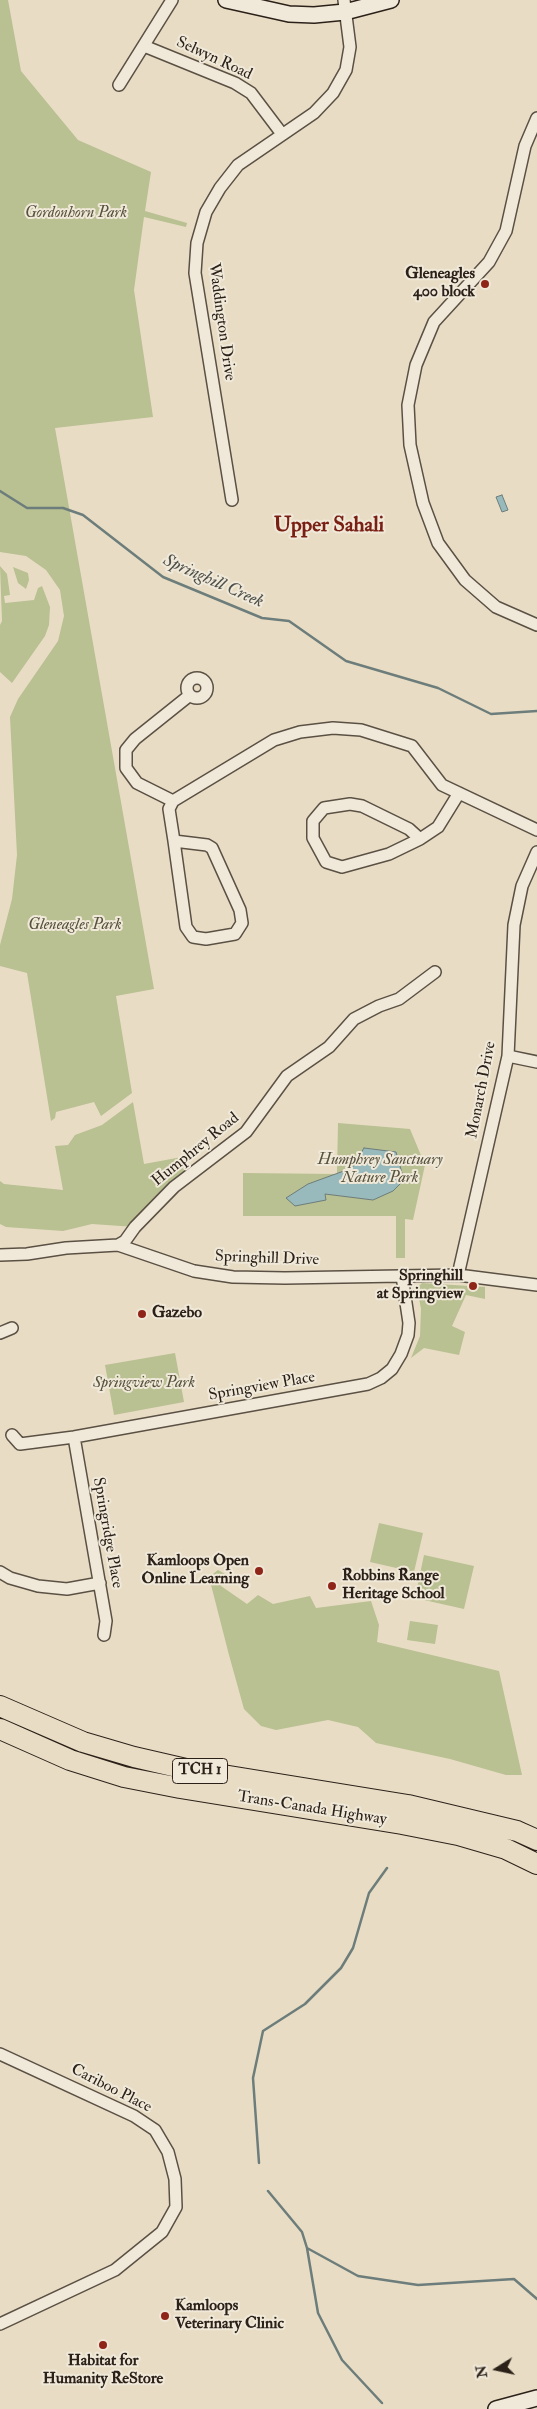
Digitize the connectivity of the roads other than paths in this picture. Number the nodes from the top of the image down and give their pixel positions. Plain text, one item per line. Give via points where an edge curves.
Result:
1 (172, 0) edge
2 (226, 0) edge
3 (390, 0) edge
4 (344, 6) edge
5 (144, 46) junction
6 (119, 85) dead end
7 (537, 118) edge
8 (282, 134) junction
9 (232, 500) dead end
10 (537, 625) edge
11 (190, 695) dead end
12 (459, 793) junction
13 (173, 801) junction
14 (537, 830) edge
15 (420, 839) junction
16 (174, 841) junction
17 (537, 852) edge
18 (435, 972) dead end
19 (508, 1056) junction
20 (537, 1062) edge
21 (118, 1245) junction
22 (0, 1255) edge
23 (458, 1275) junction
24 (402, 1276) junction
25 (537, 1284) edge
26 (12, 1328) dead end
27 (0, 1333) edge
28 (12, 1436) dead end
29 (74, 1437) junction
30 (0, 1572) edge
31 (100, 1583) junction
32 (104, 1635) dead end
33 (0, 1706) edge
34 (0, 1729) edge
35 (537, 1840) edge
36 (537, 1864) edge
37 (0, 2054) edge
38 (0, 2324) edge
39 (537, 2398) edge
40 (496, 2409) edge

1 - 5 street
2 - 4 main road via 289,14
3 - 4 main road
4 - 8 street, Waddington Drive via 350,47 346,70 333,93 314,114
5 - 6 street
5 - 8 street, Selwyn Road via 235,83 251,93
7 - 10 street via 525,146 506,231 489,262 434,322 416,365 408,405 412,455 423,503 438,544 465,580 496,607
8 - 9 street, Waddington Drive via 238,165 220,188 206,212 197,243 195,273
11 - 13 street via 126,750 126,768 137,783
12 - 13 street via 442,784 412,746 361,730 333,728 300,732 274,740
12 - 14 street
12 - 15 street via 438,826
13 - 16 street via 169,809
15 - 15 street via 389,854 342,866 326,862 313,838 312,821 324,808 350,804 362,806 409,829
16 - 16 street via 186,927 193,936 206,939 235,934 242,923 240,910 212,848
17 - 19 street, Monarch Drive via 522,886 514,925
18 - 21 street, Humphrey Road via 399,999 354,1019 329,1047 287,1076 246,1132 174,1187
19 - 20 street
19 - 23 street, Monarch Drive
21 - 22 street, Springhill Drive
21 - 24 street, Springhill Drive via 194,1270 233,1277
23 - 24 street, Springhill Drive
23 - 25 street, Springhill Drive
24 - 29 street, Springview Place via 408,1335 392,1369 381,1378 368,1384
26 - 27 street
28 - 29 street, Springview Place via 20,1444
29 - 31 street, Springridge Place
30 - 31 street via 38,1586 67,1588
31 - 32 street, Springridge Place via 106,1621
33 - 35 highway, Trans-Canada Highway / TCH 1 via 83,1742 186,1769 408,1805 508,1829
34 - 36 highway, Trans-Canada Highway / TCH 1 via 70,1760 124,1777 448,1833 506,1849
37 - 38 street, Cariboo Place via 134,2116 155,2130 168,2152 175,2179 176,2207 162,2232 114,2270
39 - 40 main road

